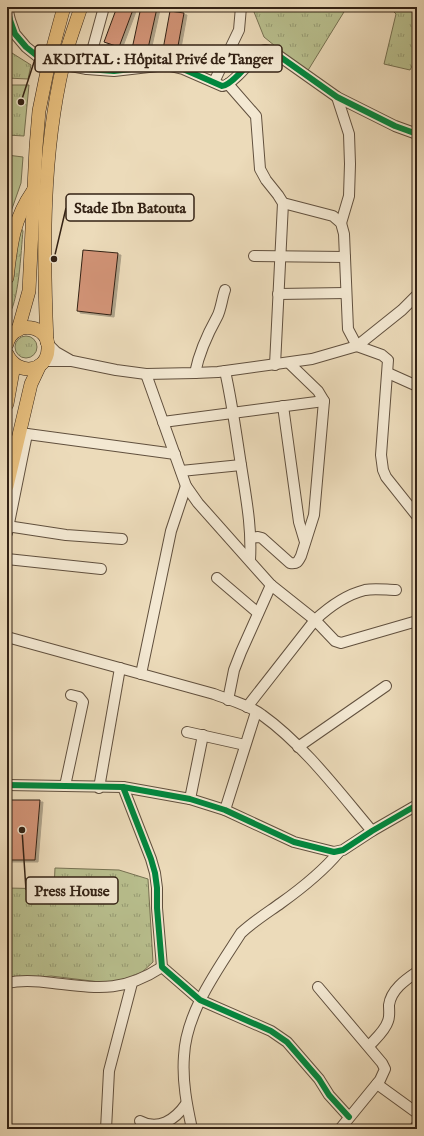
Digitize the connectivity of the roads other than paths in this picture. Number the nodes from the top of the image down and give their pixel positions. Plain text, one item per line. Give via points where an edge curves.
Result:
1 (7, 7) edge
2 (64, 7) edge
3 (80, 7) edge
4 (104, 7) edge
5 (241, 7) edge
6 (49, 62) junction
7 (63, 64) junction
8 (87, 69) junction
9 (214, 82) junction
10 (228, 84) junction
11 (337, 97) junction
12 (417, 134) edge
13 (34, 189) junction
14 (283, 202) junction
15 (341, 223) junction
16 (254, 256) dead end
17 (280, 257) junction
18 (345, 257) junction
19 (7, 278) edge
20 (225, 290) dead end
21 (346, 293) junction
22 (278, 294) junction
23 (417, 295) edge
24 (11, 335) edge
25 (47, 343) junction
26 (357, 346) junction
27 (9, 359) edge
28 (72, 361) junction
29 (42, 363) junction
30 (289, 363) junction
31 (275, 365) junction
32 (225, 371) junction
33 (195, 373) junction
34 (388, 373) junction
35 (146, 374) junction
36 (417, 386) edge
37 (324, 401) junction
38 (7, 404) edge
39 (283, 406) junction
40 (234, 412) junction
41 (164, 422) junction
42 (23, 434) junction
43 (175, 454) junction
44 (241, 465) junction
45 (181, 470) junction
46 (7, 486) edge
47 (186, 486) junction
48 (417, 516) edge
49 (8, 528) edge
50 (251, 538) junction
51 (122, 539) dead end
52 (305, 542) junction
53 (7, 559) edge
54 (250, 560) junction
55 (101, 569) dead end
56 (217, 578) dead end
57 (271, 585) junction
58 (396, 590) dead end
59 (258, 613) junction
60 (315, 620) junction
61 (417, 621) edge
62 (7, 637) edge
63 (120, 668) junction
64 (141, 674) junction
65 (386, 686) dead end
66 (71, 695) dead end
67 (228, 700) junction
68 (252, 709) junction
69 (187, 732) dead end
70 (203, 735) junction
71 (245, 744) junction
72 (298, 747) junction
73 (7, 785) edge
74 (65, 786) junction
75 (123, 787) junction
76 (99, 788) junction
77 (190, 799) junction
78 (417, 805) edge
79 (225, 810) junction
80 (372, 831) junction
81 (339, 852) junction
82 (162, 967) junction
83 (417, 972) edge
84 (7, 983) edge
85 (132, 983) junction
86 (318, 988) dead end
87 (200, 1000) junction
88 (369, 1046) junction
89 (377, 1084) junction
90 (186, 1104) junction
91 (417, 1113) edge
92 (349, 1117) junction
93 (140, 1121) dead end
94 (417, 1125) edge
95 (106, 1129) edge
96 (192, 1129) edge
97 (340, 1129) edge
98 (414, 1129) edge

1 - 6 street via 15,34 26,47
2 - 6 main road
3 - 7 main road
4 - 8 street
5 - 9 street via 239,30
6 - 7 street
6 - 13 main road via 39,111
7 - 8 street
7 - 25 main road via 49,148 45,234
8 - 9 street via 123,70 166,65
9 - 10 street via 222,86
10 - 11 street via 259,52 265,50 272,51
10 - 14 street via 256,116 260,169
11 - 12 street
11 - 15 street via 349,134 350,164 349,196
13 - 19 main road via 15,226
13 - 24 main road via 29,291
14 - 15 street via 332,216
14 - 17 street
15 - 18 street
16 - 17 street
17 - 18 street
17 - 22 street
18 - 21 street
20 - 33 street via 218,317 198,358
21 - 22 street
21 - 26 street via 348,329
22 - 31 street
23 - 26 street
24 - 25 main road via 24,328 32,328 44,335
25 - 28 street via 56,352
25 - 29 main road via 47,356
26 - 30 street
26 - 34 street via 382,355 388,360
27 - 29 main road via 20,368 27,369
27 - 38 main road
28 - 29 street
28 - 35 street
29 - 42 main road via 31,384
30 - 31 street
30 - 37 street
31 - 32 street
32 - 33 street
32 - 40 street
33 - 35 street
34 - 36 street
34 - 48 street via 381,463 386,477
35 - 41 street
37 - 39 street
37 - 52 street via 314,515
39 - 40 street
39 - 52 street via 299,522
40 - 41 street
40 - 44 street
41 - 43 street
42 - 43 street
42 - 46 main road
42 - 49 street
43 - 45 street
44 - 45 street
44 - 50 street
45 - 47 street
47 - 54 street via 198,503
47 - 64 street via 171,531
49 - 51 street
50 - 52 street via 262,538 295,564
50 - 54 street
53 - 55 street
54 - 57 street
56 - 59 street
57 - 59 street
57 - 60 street
58 - 60 street via 366,590 344,597
59 - 67 street via 234,670
60 - 61 street via 335,641 341,643
60 - 68 street
62 - 63 street
63 - 64 street
63 - 76 street
64 - 67 street
65 - 72 street
66 - 74 street via 79,697 83,702
67 - 68 street
68 - 71 street
68 - 72 street via 281,730
69 - 70 street
70 - 71 street
70 - 77 street
71 - 79 street
72 - 80 street
73 - 74 street
74 - 76 street
75 - 76 street
75 - 77 street
75 - 82 street via 155,873
77 - 79 street
78 - 80 street
79 - 81 street via 294,842
80 - 81 street
81 - 87 street via 327,866 241,933
82 - 85 street
82 - 87 street
83 - 88 street via 395,992 390,1001 389,1020
84 - 85 street via 40,982 95,988
85 - 95 street via 109,1071
86 - 88 street
87 - 90 street via 187,1034 184,1057
87 - 92 street via 271,1031 287,1042
88 - 89 street via 384,1067 383,1075
89 - 91 street
89 - 92 street
90 - 93 street via 180,1112 165,1122 154,1126
90 - 96 street
92 - 97 street
94 - 98 street

